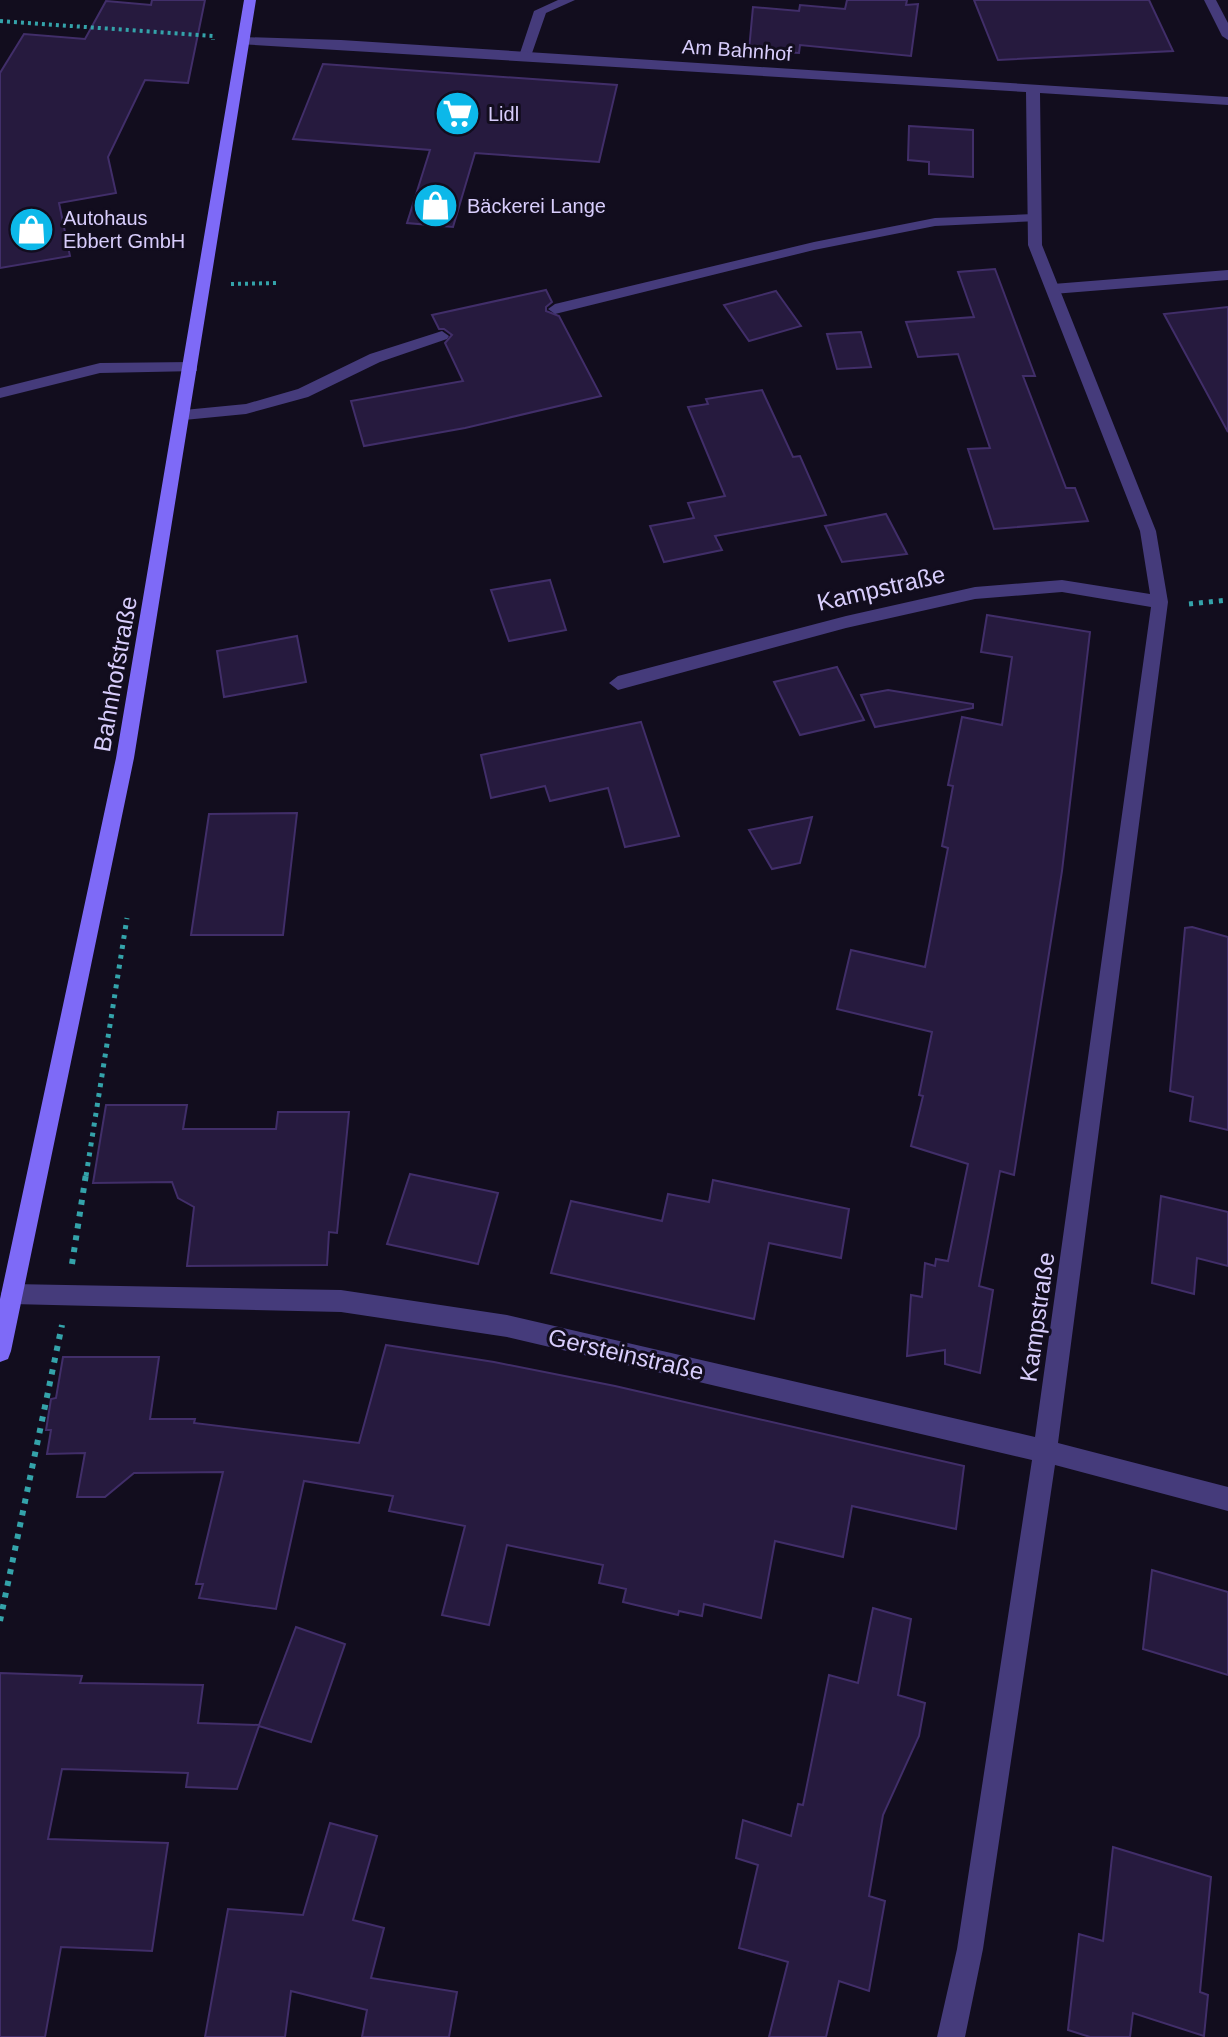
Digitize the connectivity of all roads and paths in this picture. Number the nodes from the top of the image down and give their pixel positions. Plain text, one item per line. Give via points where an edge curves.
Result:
1 (250, 0) edge
2 (569, 0) edge
3 (1210, 0) edge
4 (0, 21) edge
5 (213, 36) dead end
6 (1228, 36) edge
7 (243, 41) junction
8 (525, 56) junction
9 (1033, 89) junction
10 (1228, 101) edge
11 (1034, 218) junction
12 (1228, 275) edge
13 (278, 283) dead end
14 (205, 284) junction
15 (1053, 289) junction
16 (555, 309) dead end
17 (442, 336) dead end
18 (192, 367) junction
19 (0, 393) edge
20 (184, 415) junction
21 (1228, 600) edge
22 (1160, 602) junction
23 (618, 683) dead end
24 (12, 1294) junction
25 (0, 1351) edge
26 (1045, 1451) junction
27 (1228, 1499) edge
28 (951, 2037) edge

1 - 7 main road, Bahnhofstraße
2 - 8 street via 540,11
3 - 6 street
4 - 5 path
7 - 8 street, Am Bahnhof
7 - 14 main road, Bahnhofstraße
8 - 9 street, Am Bahnhof
9 - 10 street, Am Bahnhof
9 - 11 street, Kampstraße
11 - 15 street, Kampstraße via 1035,245
11 - 16 street via 935,222
12 - 15 street
13 - 14 path
14 - 18 main road, Bahnhofstraße
15 - 22 street, Kampstraße via 1148,531
17 - 20 street via 375,358 303,393 246,409
18 - 19 street via 100,368
18 - 20 main road, Bahnhofstraße
20 - 24 main road, Bahnhofstraße via 125,758
21 - 22 path
22 - 23 street, Kampstraße via 1062,586 975,593
22 - 26 street, Kampstraße
24 - 25 main road, Bahnhofstraße
24 - 26 street, Gersteinstraße via 341,1301 462,1319
26 - 27 street, Gersteinstraße
26 - 28 street, Kampstraße via 970,1949

